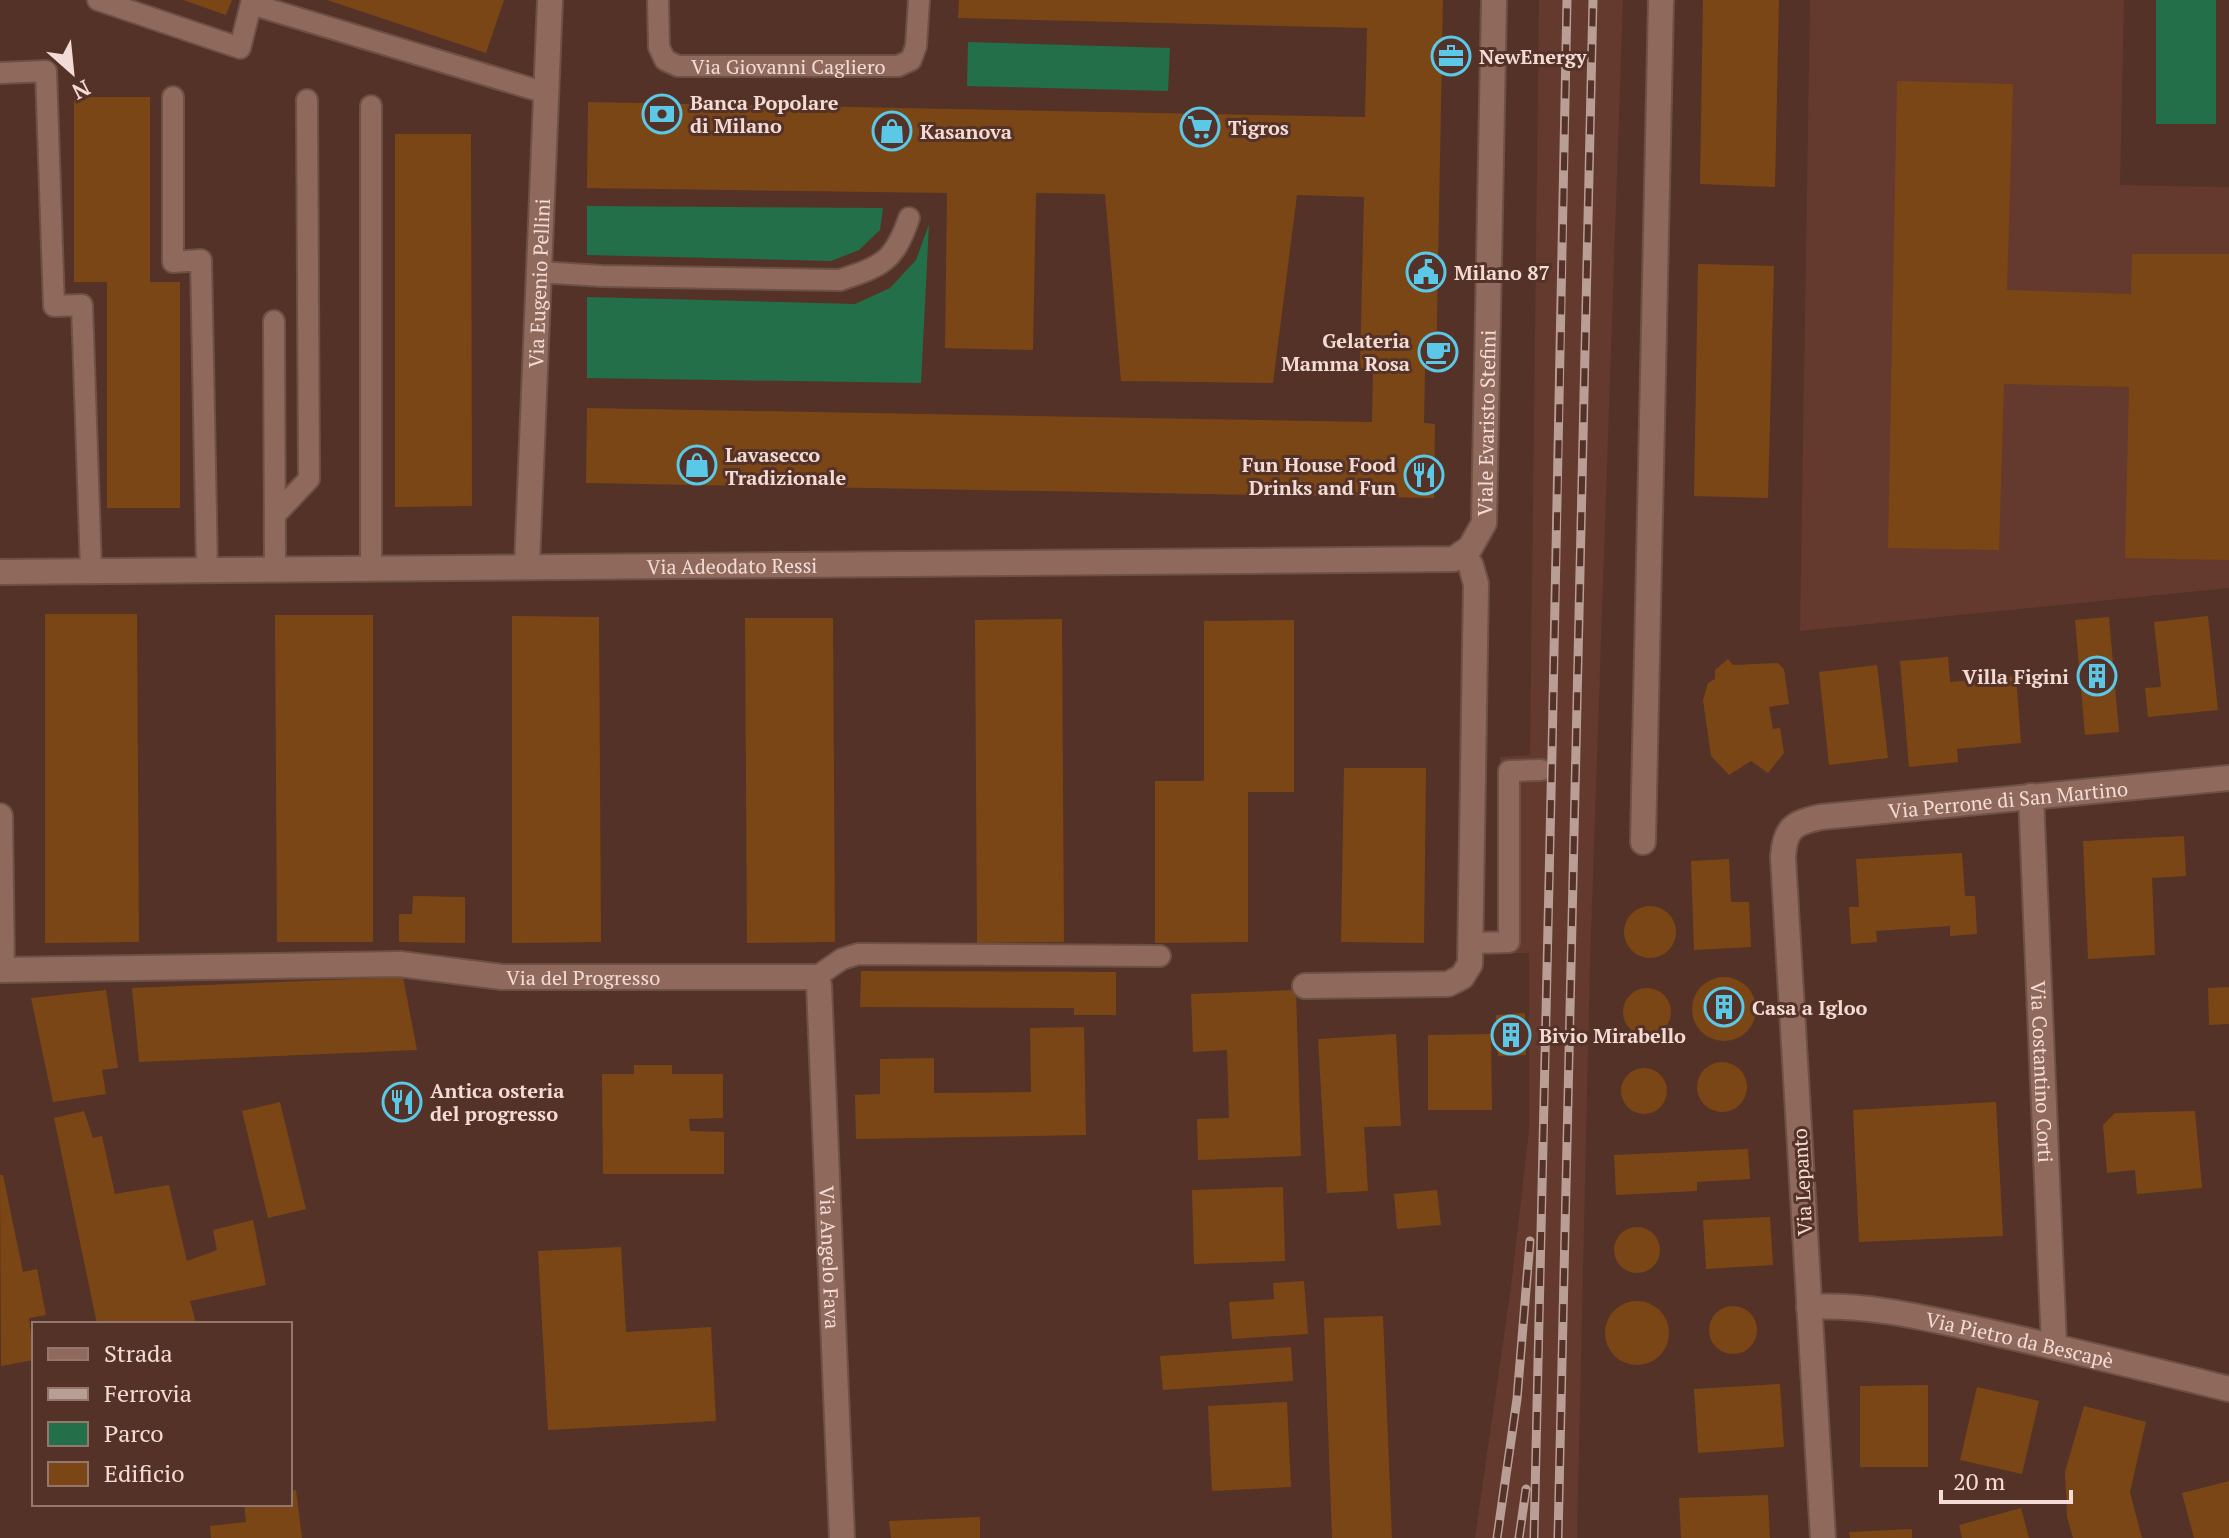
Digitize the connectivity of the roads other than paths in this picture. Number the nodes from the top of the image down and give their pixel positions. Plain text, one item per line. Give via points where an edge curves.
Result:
1 (98, 0) edge
2 (550, 0) edge
3 (658, 0) edge
4 (919, 0) edge
5 (1494, 0) edge
6 (1661, 0) edge
7 (0, 73) edge
8 (546, 93) junction
9 (173, 97) dead end
10 (307, 100) dead end
11 (371, 106) dead end
12 (909, 218) dead end
13 (539, 272) junction
14 (274, 321) dead end
15 (275, 515) junction
16 (1464, 554) junction
17 (527, 565) junction
18 (275, 567) junction
19 (371, 567) junction
20 (207, 568) junction
21 (91, 569) junction
22 (0, 572) edge
23 (1541, 770) dead end
24 (2229, 778) edge
25 (2031, 796) junction
26 (0, 816) edge
27 (1791, 828) joint
28 (1643, 842) dead end
29 (1472, 943) junction
30 (1160, 956) dead end
31 (1, 970) edge
32 (816, 977) junction
33 (1305, 986) dead end
34 (1809, 1307) junction
35 (2054, 1346) junction
36 (2229, 1389) edge
37 (842, 1538) edge
38 (1823, 1538) edge

1 - 8 lane via 240,48 251,4
2 - 8 street, Via Eugenio Pellini
3 - 4 lane, Via Giovanni Cagliero via 659,47 665,60 678,66 898,66 911,60 916,46
5 - 16 street, Viale Evaristo Stefini via 1484,523
6 - 28 street
7 - 21 lane via 46,71 54,306 82,305
8 - 13 street, Via Eugenio Pellini
9 - 20 lane via 173,262 201,260
10 - 15 lane via 309,479
11 - 19 lane
12 - 13 lane via 899,247 876,268 840,280
13 - 17 street, Via Eugenio Pellini
14 - 15 lane
15 - 18 lane
16 - 17 street, Via Adeodato Ressi via 1440,561
16 - 29 street via 1476,584
17 - 19 street, Via Adeodato Ressi
18 - 19 street, Via Adeodato Ressi
18 - 20 street, Via Adeodato Ressi
20 - 21 street, Via Adeodato Ressi
21 - 22 street, Via Adeodato Ressi
23 - 29 lane via 1509,771 1509,942
24 - 25 street, Via Perrone di San Martino
25 - 27 street, Via Perrone di San Martino via 1821,817
25 - 35 street, Via Costantino Corti
26 - 31 street
27 - 34 street, Via Lepanto via 1783,857
29 - 33 street via 1470,964 1462,977 1443,985
30 - 32 lane via 858,954
31 - 32 street, Via del Progresso via 400,964 502,977
32 - 37 street, Via Angelo Fava
34 - 35 street, Via Pietro da Bescapè via 1889,1310
34 - 38 street, Via Lepanto
35 - 36 street, Via Pietro da Bescapè

